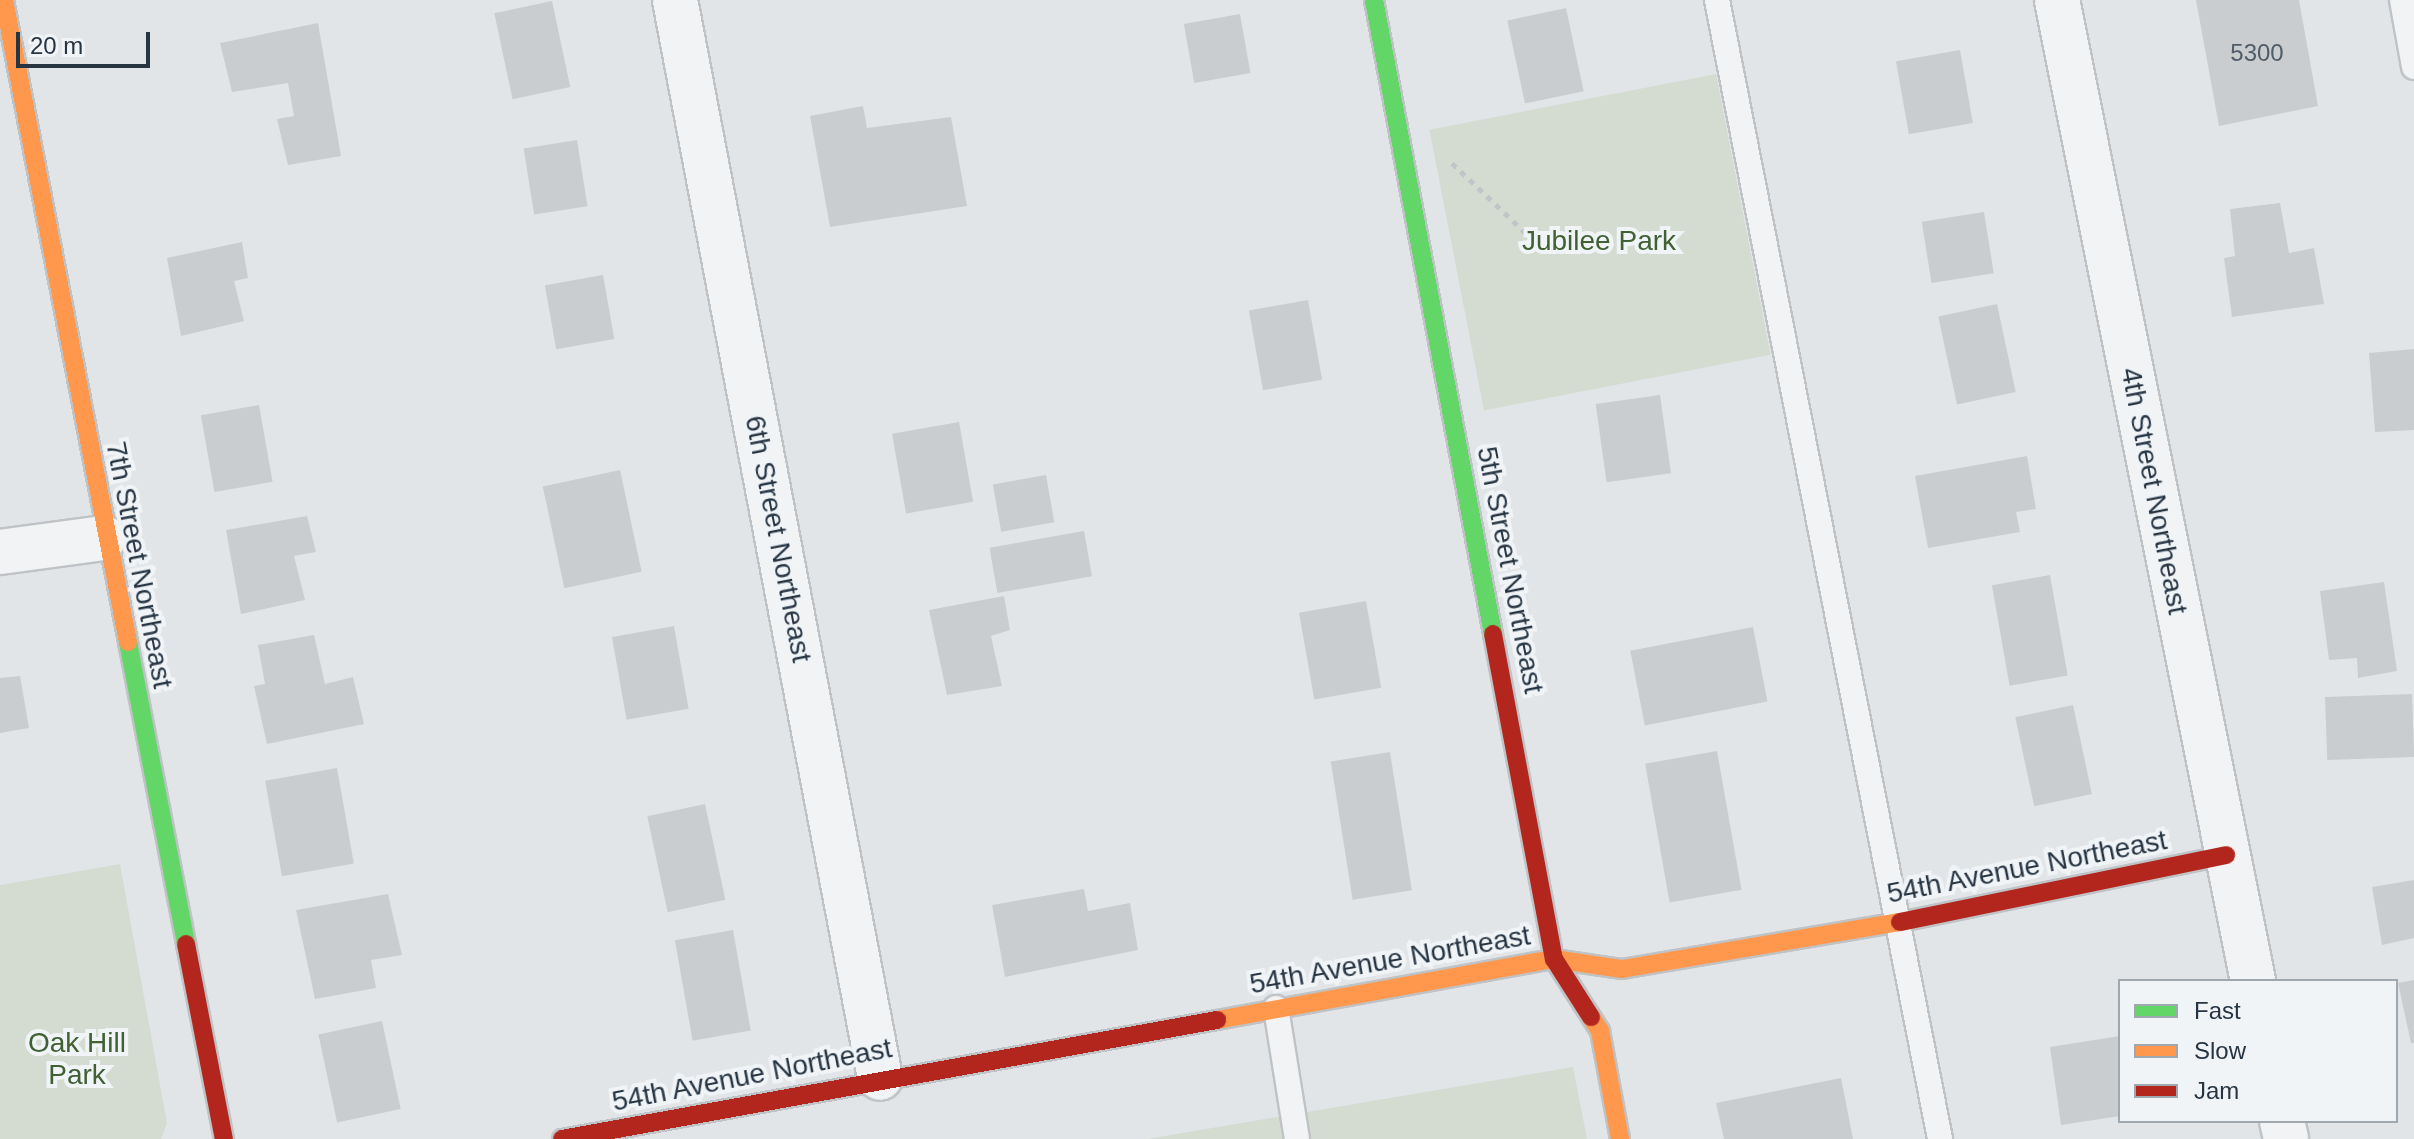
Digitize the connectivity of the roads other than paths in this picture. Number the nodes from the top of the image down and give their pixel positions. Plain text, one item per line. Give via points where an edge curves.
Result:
1 (4, 0) edge
2 (675, 0) edge
3 (1374, 0) edge
4 (1717, 0) edge
5 (2057, 0) edge
6 (2402, 0) edge
7 (2414, 67) edge
8 (104, 538) junction
9 (0, 552) edge
10 (2226, 855) junction
11 (1898, 922) junction
12 (1554, 959) junction
13 (2253, 979) edge
14 (1276, 1008) junction
15 (880, 1078) junction
16 (224, 1139) edge
17 (562, 1139) edge
18 (1297, 1139) edge
19 (1620, 1139) edge
20 (1940, 1139) edge

1 - 8 street, 7th Street Northeast
2 - 15 street, 6th Street Northeast
3 - 12 street, 5th Street Northeast
4 - 11 lane
5 - 10 street, 4th Street Northeast
6 - 7 lane
8 - 9 street
8 - 16 street, 7th Street Northeast
10 - 11 street, 54th Avenue Northeast
10 - 13 street, 4th Street Northeast
11 - 12 street, 54th Avenue Northeast via 1622,969
11 - 20 lane
12 - 14 street, 54th Avenue Northeast
12 - 19 street, 5th Street Northeast via 1600,1031
14 - 15 street, 54th Avenue Northeast
14 - 18 lane
15 - 17 street, 54th Avenue Northeast

